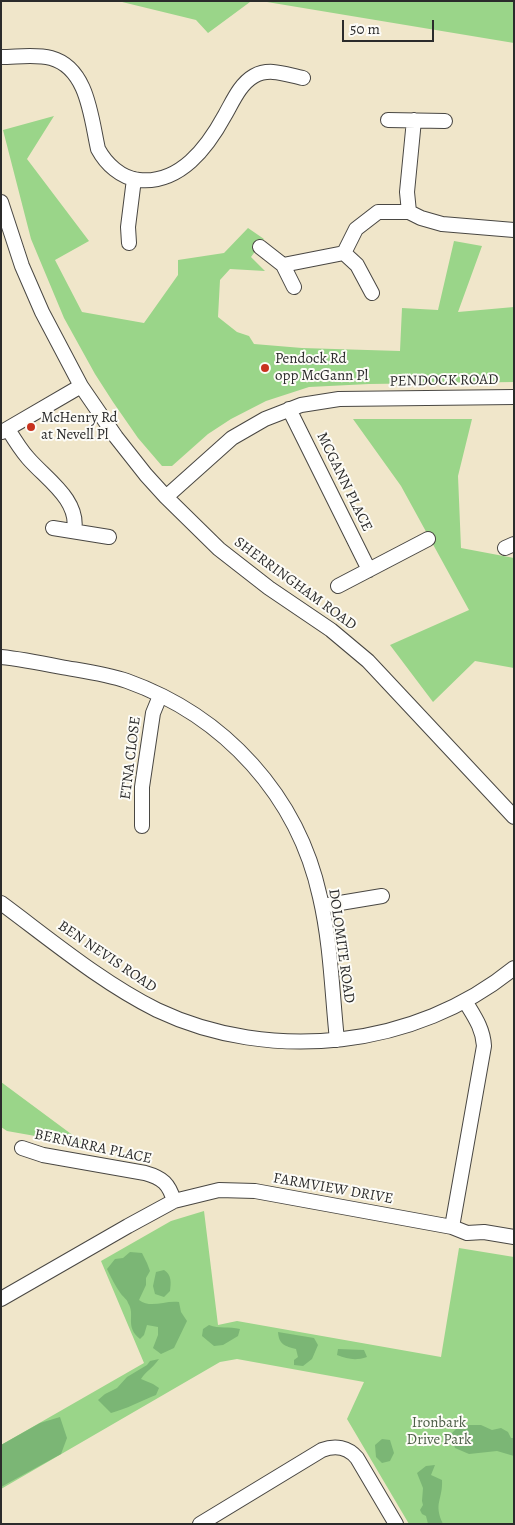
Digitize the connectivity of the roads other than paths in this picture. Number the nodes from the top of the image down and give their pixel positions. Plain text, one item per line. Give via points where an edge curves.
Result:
1 (1, 57) edge
2 (303, 78) dead end
3 (388, 120) dead end
4 (414, 120) junction
5 (445, 120) dead end
6 (134, 179) junction
7 (2, 207) edge
8 (410, 212) junction
9 (514, 230) edge
10 (129, 243) dead end
11 (260, 247) dead end
12 (344, 252) junction
13 (283, 265) junction
14 (294, 287) dead end
15 (372, 293) dead end
16 (81, 386) junction
17 (514, 397) edge
18 (289, 409) junction
19 (5, 431) edge
20 (166, 497) junction
21 (53, 528) dead end
22 (74, 531) junction
23 (109, 537) dead end
24 (428, 539) dead end
25 (368, 570) junction
26 (338, 586) dead end
27 (1, 657) edge
28 (160, 696) junction
29 (514, 817) edge
30 (142, 826) dead end
31 (382, 896) dead end
32 (1, 903) edge
33 (322, 906) junction
34 (514, 968) edge
35 (465, 1001) junction
36 (337, 1040) junction
37 (22, 1148) dead end
38 (174, 1201) junction
39 (452, 1227) junction
40 (514, 1237) edge
41 (1, 1299) edge
42 (200, 1524) edge
43 (396, 1524) edge

1 - 6 street via 52,58 68,67 83,88 102,156 115,170
2 - 6 street via 268,70 255,75 242,85 218,129 182,169 158,180
3 - 4 street
4 - 5 street
4 - 8 street via 407,192
6 - 10 street
7 - 16 street, SHERRINGHAM ROAD via 42,312
8 - 9 street via 442,224
8 - 12 street via 378,212 356,228
11 - 13 street
12 - 13 street
12 - 15 street via 357,265
13 - 14 street
16 - 19 street
16 - 20 street, SHERRINGHAM ROAD via 116,437
17 - 18 street, PENDOCK ROAD via 339,399
18 - 20 street, PENDOCK ROAD via 265,418 232,438
18 - 25 street, MCGANN PLACE
19 - 22 street via 65,498 74,516
20 - 29 street, SHERRINGHAM ROAD via 219,549 250,574 364,656
21 - 22 street
22 - 23 street
24 - 25 street
25 - 26 street
27 - 28 street, DOLOMITE ROAD via 110,676
28 - 30 street, ETNA CLOSE via 153,713 142,787
28 - 33 street, DOLOMITE ROAD via 215,730 241,752 269,784 304,846
31 - 33 street
32 - 36 street, BEN NEVIS ROAD via 110,982 175,1017 215,1031 256,1039
33 - 36 street, DOLOMITE ROAD
34 - 35 street, BEN NEVIS ROAD
35 - 36 street, BEN NEVIS ROAD via 397,1028
35 - 39 street via 478,1022 484,1046
37 - 38 street, BERNARRA PLACE via 158,1177 169,1187
38 - 39 street, FARMVIEW DRIVE via 219,1190 246,1190
38 - 41 street, FARMVIEW DRIVE
39 - 40 street, FARMVIEW DRIVE via 467,1233
42 - 43 street via 322,1450 335,1447 350,1451 357,1458

